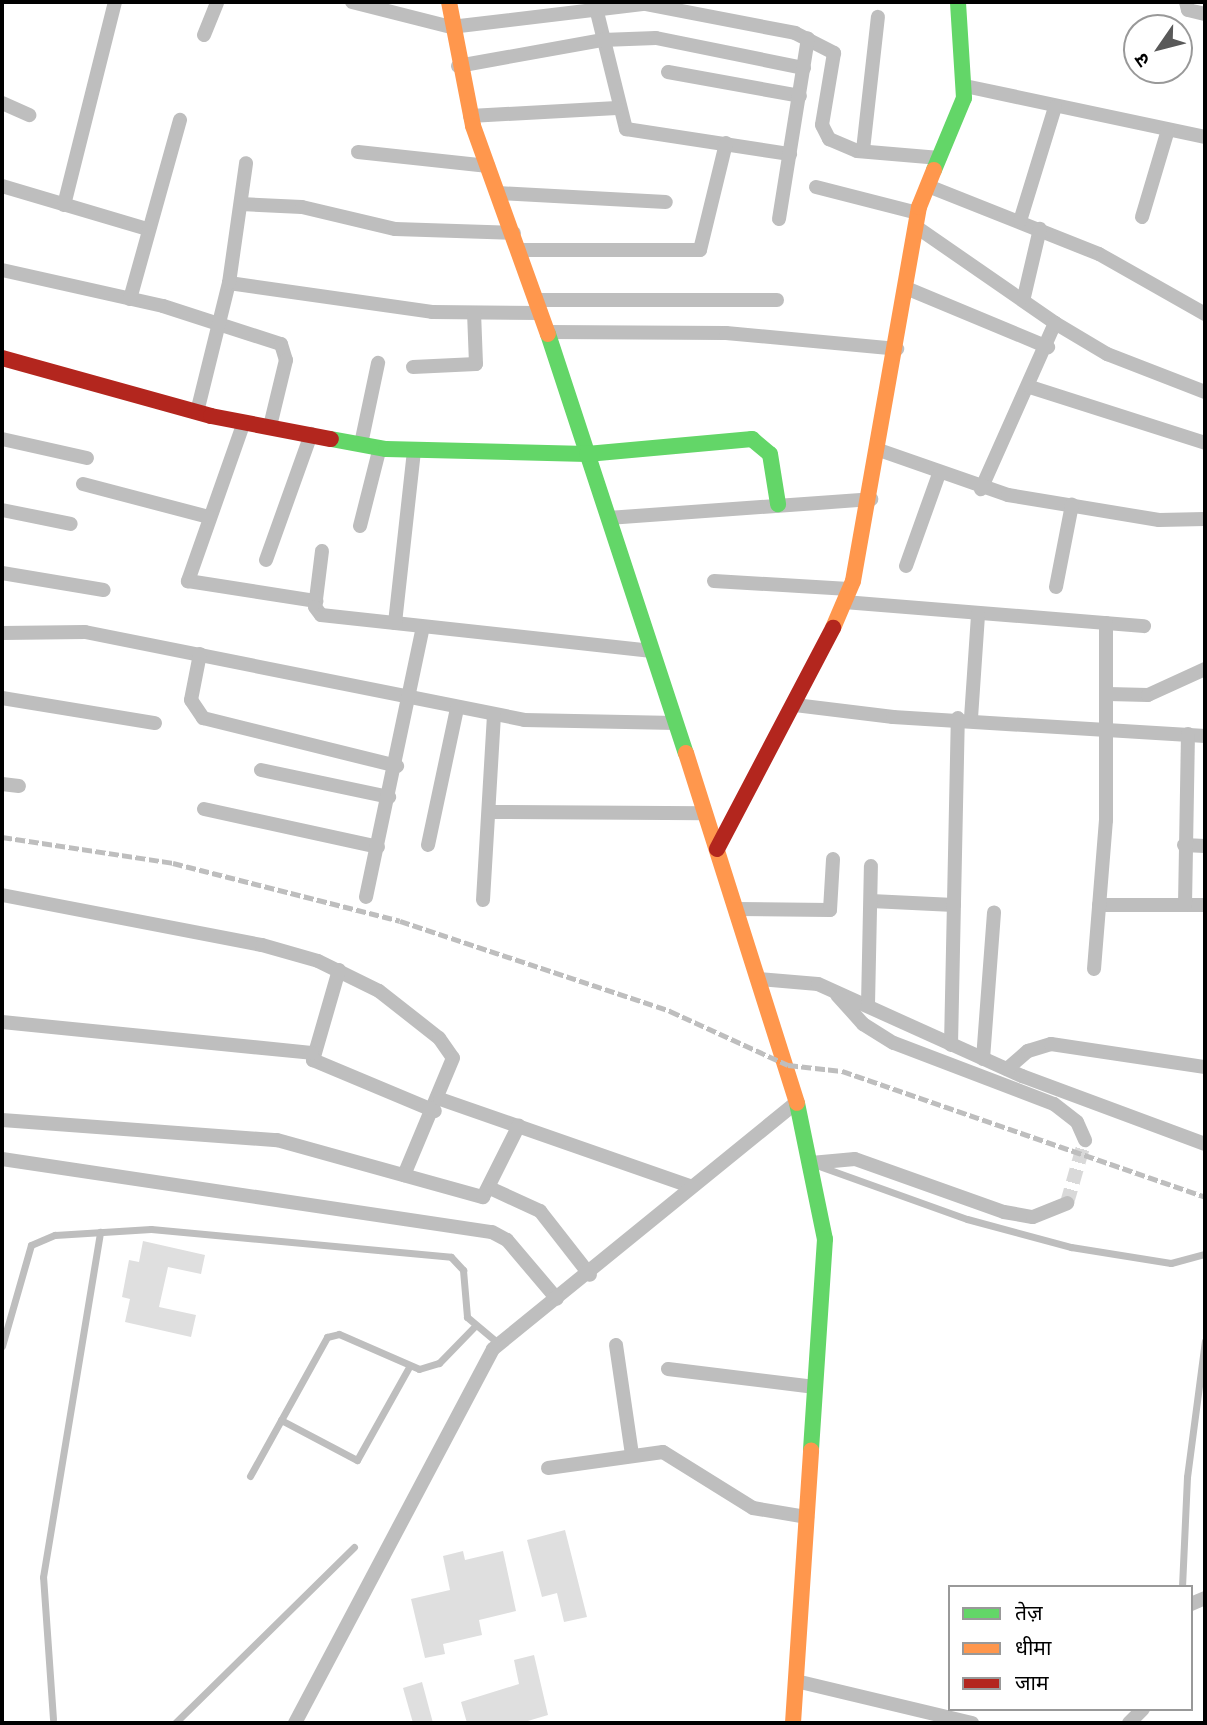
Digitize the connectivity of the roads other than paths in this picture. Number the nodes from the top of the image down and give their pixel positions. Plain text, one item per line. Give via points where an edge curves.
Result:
1 (114, 2) edge
2 (217, 2) edge
3 (352, 2) edge
4 (449, 2) edge
5 (958, 2) edge
6 (1186, 2) edge
7 (596, 8) junction
8 (1205, 14) edge
9 (877, 17) dead end
10 (451, 27) junction
11 (204, 35) dead end
12 (808, 38) junction
13 (602, 40) junction
14 (458, 66) junction
15 (804, 68) junction
16 (668, 72) dead end
17 (965, 86) junction
18 (800, 96) junction
19 (3, 106) edge
20 (1055, 107) junction
21 (617, 108) junction
22 (29, 115) dead end
23 (470, 116) junction
24 (180, 120) dead end
25 (1168, 130) junction
26 (1205, 137) edge
27 (726, 143) junction
28 (863, 150) junction
29 (358, 152) dead end
30 (790, 155) junction
31 (940, 158) junction
32 (246, 163) dead end
33 (488, 166) junction
34 (2, 186) edge
35 (928, 186) junction
36 (816, 187) dead end
37 (498, 193) junction
38 (666, 202) dead end
39 (241, 204) junction
40 (64, 205) junction
41 (1142, 217) dead end
42 (779, 219) dead end
43 (916, 220) junction
44 (1020, 221) junction
45 (147, 229) junction
46 (1041, 229) junction
47 (514, 233) junction
48 (520, 250) junction
49 (2, 270) edge
50 (229, 282) junction
51 (905, 288) junction
52 (1024, 297) junction
53 (130, 299) junction
54 (777, 300) dead end
55 (539, 306) junction
56 (474, 313) junction
57 (1205, 314) edge
58 (1055, 323) junction
59 (219, 324) junction
60 (547, 332) junction
61 (1048, 347) junction
62 (897, 349) junction
63 (2, 358) edge
64 (378, 363) dead end
65 (413, 367) dead end
66 (1030, 387) junction
67 (1205, 392) edge
68 (197, 412) junction
69 (244, 422) junction
70 (270, 426) junction
71 (311, 434) junction
72 (2, 439) edge
73 (1205, 443) edge
74 (361, 444) junction
75 (380, 447) junction
76 (879, 450) junction
77 (414, 452) junction
78 (587, 454) junction
79 (87, 458) dead end
80 (939, 474) junction
81 (83, 484) dead end
82 (981, 489) junction
83 (871, 499) junction
84 (778, 504) junction
85 (1072, 506) junction
86 (2, 510) edge
87 (209, 517) junction
88 (608, 518) junction
89 (1205, 519) edge
90 (71, 524) dead end
91 (360, 526) dead end
92 (322, 551) dead end
93 (265, 560) dead end
94 (906, 566) dead end
95 (2, 573) edge
96 (714, 581) dead end
97 (1056, 587) dead end
98 (104, 590) dead end
99 (847, 595) junction
100 (316, 601) junction
101 (978, 614) junction
102 (395, 623) junction
103 (1105, 623) junction
104 (1144, 626) dead end
105 (423, 627) junction
106 (2, 632) edge
107 (652, 651) junction
108 (200, 654) junction
109 (1205, 668) edge
110 (1108, 694) junction
111 (2, 698) edge
112 (410, 698) junction
113 (795, 705) junction
114 (457, 708) junction
115 (494, 715) junction
116 (965, 718) junction
117 (155, 723) dead end
118 (676, 723) junction
119 (1109, 727) junction
120 (1188, 734) junction
121 (1205, 736) edge
122 (397, 766) junction
123 (261, 769) dead end
124 (2, 784) edge
125 (19, 786) dead end
126 (389, 797) junction
127 (204, 810) dead end
128 (490, 812) junction
129 (705, 813) junction
130 (428, 845) dead end
131 (1184, 845) junction
132 (1205, 846) edge
133 (378, 847) junction
134 (717, 849) junction
135 (833, 859) dead end
136 (871, 866) dead end
137 (2, 895) edge
138 (366, 897) dead end
139 (483, 900) dead end
140 (871, 901) junction
141 (954, 905) junction
142 (1099, 905) junction
143 (1185, 905) junction
144 (1205, 905) edge
145 (737, 909) junction
146 (994, 912) dead end
147 (1094, 969) dead end
148 (339, 970) junction
149 (760, 979) junction
150 (834, 991) junction
151 (868, 1005) junction
152 (2, 1022) edge
153 (951, 1045) junction
154 (311, 1053) junction
155 (984, 1059) junction
156 (1205, 1067) edge
157 (1007, 1069) junction
158 (797, 1102) junction
159 (438, 1105) junction
160 (2, 1120) edge
161 (519, 1125) junction
162 (1085, 1140) dead end
163 (1205, 1144) edge
164 (2, 1159) edge
165 (811, 1163) junction
166 (404, 1175) junction
167 (692, 1187) junction
168 (492, 1189) junction
169 (1067, 1203) dead end
170 (100, 1232) junction
171 (1205, 1254) edge
172 (590, 1275) junction
173 (556, 1300) junction
174 (474, 1327) junction
175 (1205, 1340) edge
176 (499, 1344) junction
177 (616, 1345) dead end
178 (2, 1346) edge
179 (409, 1367) junction
180 (668, 1369) dead end
181 (815, 1387) junction
182 (281, 1420) junction
183 (632, 1455) junction
184 (548, 1468) dead end
185 (250, 1476) dead end
186 (807, 1517) junction
187 (354, 1547) dead end
188 (1182, 1585) edge
189 (796, 1681) junction
190 (53, 1719) dead end
191 (175, 1723) edge
192 (295, 1723) edge
193 (793, 1723) edge
194 (972, 1723) edge

1 - 40 street
2 - 11 street
3 - 10 street
4 - 10 street
5 - 17 street
6 - 8 street via 1188,10
7 - 10 street
7 - 12 street via 699,10
7 - 13 street
9 - 28 street
10 - 14 street
12 - 15 street
12 - 28 street via 834,53 825,134 833,143
13 - 14 street
13 - 15 street via 656,38
13 - 21 street
14 - 23 street
15 - 18 street
16 - 18 street
17 - 20 street
17 - 31 street
18 - 30 street
19 - 22 street
20 - 25 street
20 - 44 street
21 - 23 street
21 - 27 street via 634,135
23 - 33 street
24 - 45 street
25 - 26 street
25 - 41 street
27 - 30 street
27 - 48 street via 700,250
28 - 31 street
29 - 33 street
30 - 42 street
31 - 35 street
32 - 39 street
33 - 37 street
34 - 40 street
35 - 43 street
35 - 44 street
36 - 43 street
37 - 38 street
37 - 47 street
39 - 47 street via 302,207 395,229
39 - 50 street
40 - 45 street
43 - 51 street
43 - 52 street
44 - 46 street
45 - 53 street
46 - 52 street
46 - 57 street
47 - 48 street
48 - 55 street
49 - 53 street
50 - 56 street
50 - 59 street
51 - 61 street
51 - 62 street
52 - 58 street
53 - 59 street
54 - 55 street
55 - 56 street
55 - 60 street
56 - 65 street via 476,364
58 - 61 street
58 - 67 street via 1107,354
59 - 68 street
59 - 70 street via 285,348
60 - 62 street via 726,333
60 - 78 street
61 - 66 street
62 - 76 street
63 - 68 street
64 - 74 street
66 - 73 street
66 - 82 street
68 - 69 street
69 - 70 street
69 - 87 street
70 - 71 street
71 - 74 street
71 - 93 street
72 - 79 street
74 - 75 street
75 - 77 street
75 - 91 street
76 - 80 street
76 - 83 street
77 - 78 street
77 - 102 street
78 - 84 street via 752,439 770,454
78 - 88 street
80 - 82 street
80 - 94 street
81 - 87 street
82 - 85 street
83 - 84 street
83 - 99 street
84 - 88 street
85 - 89 street via 1159,520
85 - 97 street
86 - 90 street
87 - 100 street via 188,575 191,585
88 - 107 street
92 - 100 street
95 - 98 street
96 - 99 street
99 - 101 street
99 - 113 street
100 - 102 street via 321,615
101 - 103 street
101 - 116 street
102 - 105 street
103 - 104 street
103 - 110 street
105 - 107 street
105 - 112 street
106 - 108 street via 85,632
107 - 118 street
108 - 112 street
108 - 122 street via 191,700 202,718
109 - 110 street via 1148,695
110 - 119 street
111 - 117 street
112 - 114 street
112 - 122 street
113 - 116 street
113 - 134 street
114 - 115 street
114 - 130 street
115 - 118 street via 557,724
115 - 128 street
116 - 119 street
116 - 141 street
118 - 129 street
119 - 120 street
119 - 142 street
120 - 121 street
120 - 131 street
122 - 126 street
123 - 126 street
124 - 125 street
126 - 133 street
127 - 133 street
128 - 129 street
128 - 139 street
129 - 134 street
131 - 132 street
131 - 143 street
133 - 138 street
134 - 145 street
135 - 145 street via 830,910
136 - 140 street
137 - 148 street via 262,945
140 - 141 street
140 - 151 street
141 - 153 street
142 - 143 street
142 - 147 street
143 - 144 street
145 - 149 street
146 - 155 street
148 - 154 street
148 - 159 street via 379,991 448,1048 453,1065
149 - 150 street via 792,979
149 - 158 street
150 - 151 street
150 - 162 street via 863,1024 894,1043 1054,1104 1077,1122
151 - 153 street
152 - 154 street
153 - 155 street
154 - 159 street via 318,1066
155 - 157 street
156 - 157 street via 1051,1044 1028,1051
157 - 163 street
158 - 165 street
158 - 167 street
159 - 161 street
159 - 166 street
160 - 166 street via 253,1136
161 - 167 street
161 - 168 street
164 - 173 street via 492,1231 507,1240
165 - 169 street via 855,1160 1004,1213 1033,1217
165 - 171 lane via 967,1219 1071,1247 1171,1263
165 - 181 street via 825,1239
166 - 168 street via 475,1196
167 - 172 street
168 - 172 street via 540,1211
170 - 174 lane via 151,1229 451,1257 463,1270 462,1306
170 - 178 lane via 55,1235 31,1245
170 - 190 lane via 43,1577
172 - 173 street
173 - 176 street
174 - 176 lane
174 - 179 lane via 439,1363
175 - 188 lane via 1187,1477
176 - 192 street via 480,1368
177 - 183 street
179 - 182 lane via 340,1334 327,1337
179 - 182 lane via 357,1460
180 - 181 street
181 - 186 street
182 - 185 lane
183 - 184 street
183 - 186 street via 663,1452 753,1508
186 - 189 street
187 - 191 lane
189 - 193 street
189 - 194 street

